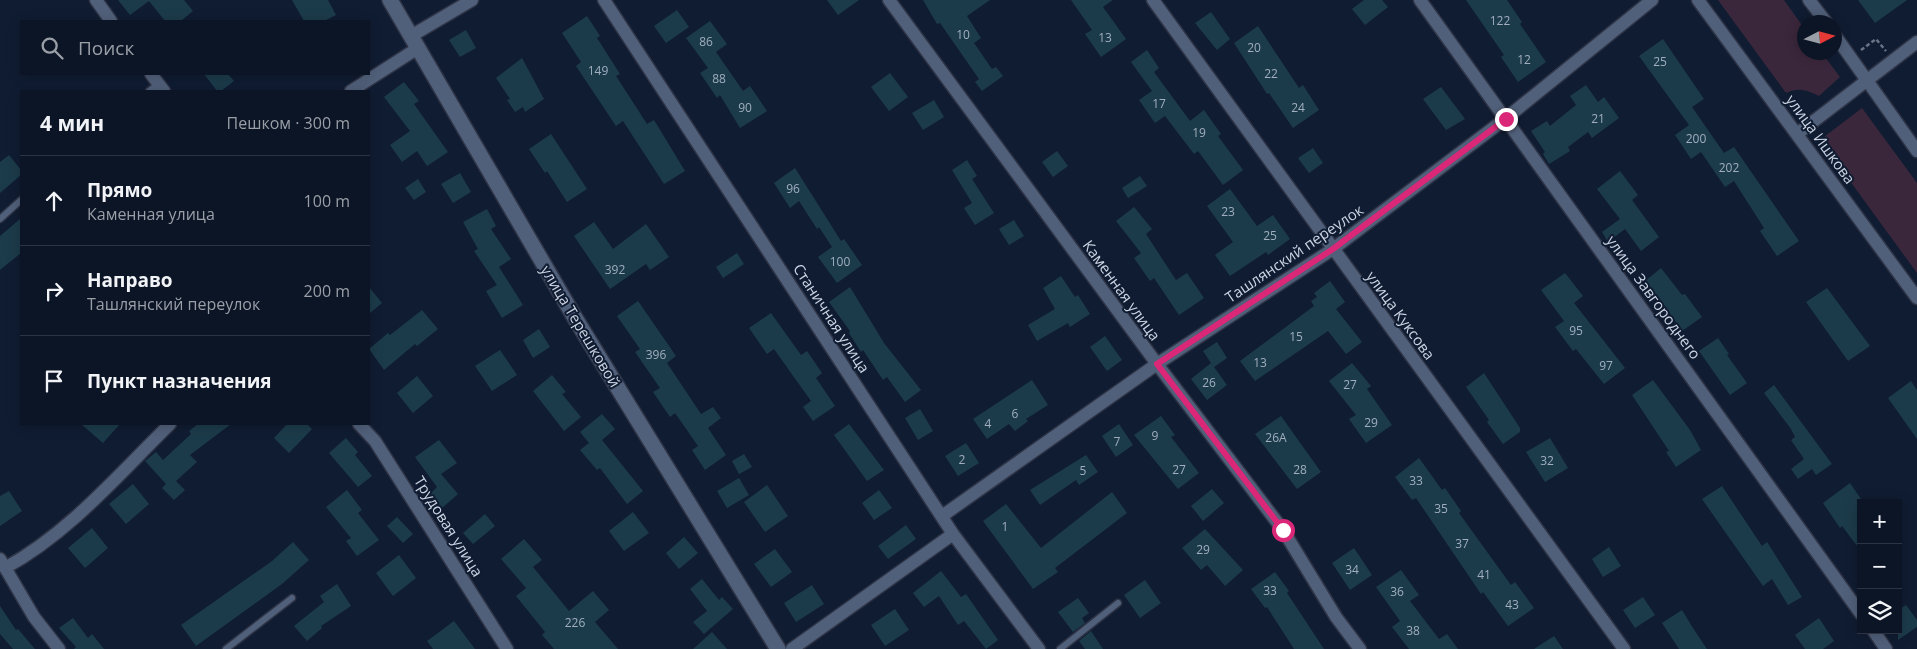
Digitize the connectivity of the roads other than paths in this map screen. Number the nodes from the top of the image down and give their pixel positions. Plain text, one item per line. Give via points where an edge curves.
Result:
1 (96, 0) edge
2 (390, 0) edge
3 (472, 0) edge
4 (604, 0) edge
5 (889, 0) edge
6 (1153, 0) edge
7 (1420, 0) edge
8 (1652, 0) edge
9 (1698, 0) edge
10 (1809, 0) edge
11 (1821, 15) edge
12 (111, 20) edge
13 (414, 42) junction
14 (1917, 42) edge
15 (1842, 44) edge
16 (1867, 78) junction
17 (352, 90) edge
18 (1506, 119) junction
19 (1797, 134) junction
20 (1917, 151) edge
21 (20, 201) edge
22 (0, 219) edge
23 (1333, 249) junction
24 (1917, 298) edge
25 (1157, 364) junction
26 (169, 425) edge
27 (360, 425) edge
28 (942, 516) junction
29 (953, 534) junction
30 (2, 564) edge
31 (292, 598) dead end
32 (1118, 603) dead end
33 (1857, 608) edge
34 (1875, 634) edge
35 (59, 649) edge
36 (226, 649) edge
37 (507, 649) edge
38 (778, 649) edge
39 (792, 649) edge
40 (1039, 649) edge
41 (1060, 649) edge
42 (1360, 649) edge
43 (1624, 649) edge
44 (1886, 649) edge

1 - 12 street
2 - 13 street, улица Терешковой
3 - 13 street
4 - 28 street, Станичная улица
5 - 25 street, Каменная улица
6 - 23 street, улица Куксова
7 - 18 street, улица Завгороднего
8 - 18 street, Ташлянский переулок
9 - 19 street, улица Ишкова
10 - 11 street
13 - 17 street
13 - 38 street, улица Терешковой via 575,318
14 - 16 street
15 - 16 street
16 - 19 street
16 - 20 street
18 - 23 street, Ташлянский переулок
18 - 33 street, улица Завгороднего
19 - 24 street, улица Ишкова
21 - 22 lane
23 - 25 street, Ташлянский переулок
23 - 43 street, улица Куксова
25 - 28 street, Ташлянский переулок
25 - 42 street, Каменная улица via 1283,530 1336,617
26 - 30 street via 70,523 27,556
27 - 37 street, Трудовая улица via 375,441
28 - 29 street, Станичная улица
29 - 39 street
29 - 40 street, Станичная улица
30 - 35 street via 34,617
31 - 36 lane
32 - 41 lane
34 - 44 street

